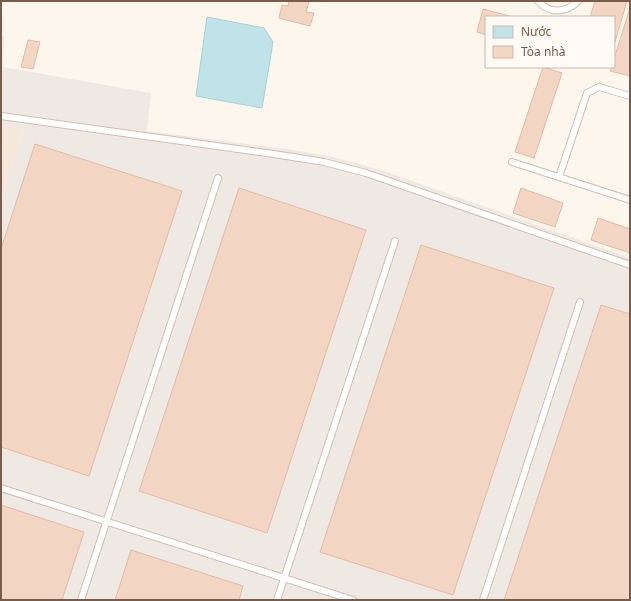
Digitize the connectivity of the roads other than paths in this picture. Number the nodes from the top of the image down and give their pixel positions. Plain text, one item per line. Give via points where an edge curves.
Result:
1 (538, 1) edge
2 (578, 1) edge
3 (630, 96) edge
4 (1, 116) edge
5 (512, 162) dead end
6 (559, 177) junction
7 (218, 178) dead end
8 (630, 200) edge
9 (395, 241) dead end
10 (630, 265) edge
11 (580, 302) dead end
12 (1, 488) edge
13 (107, 522) junction
14 (284, 578) junction
15 (81, 600) edge
16 (277, 600) edge
17 (353, 600) edge
18 (482, 600) edge

1 - 2 lane via 545,7 556,10 572,7
3 - 6 lane via 599,87 587,93
4 - 10 lane via 324,162 366,173
5 - 6 lane
6 - 8 lane
7 - 13 lane
9 - 14 lane
11 - 18 lane
12 - 13 lane
13 - 14 lane
13 - 15 lane
14 - 16 lane
14 - 17 lane

